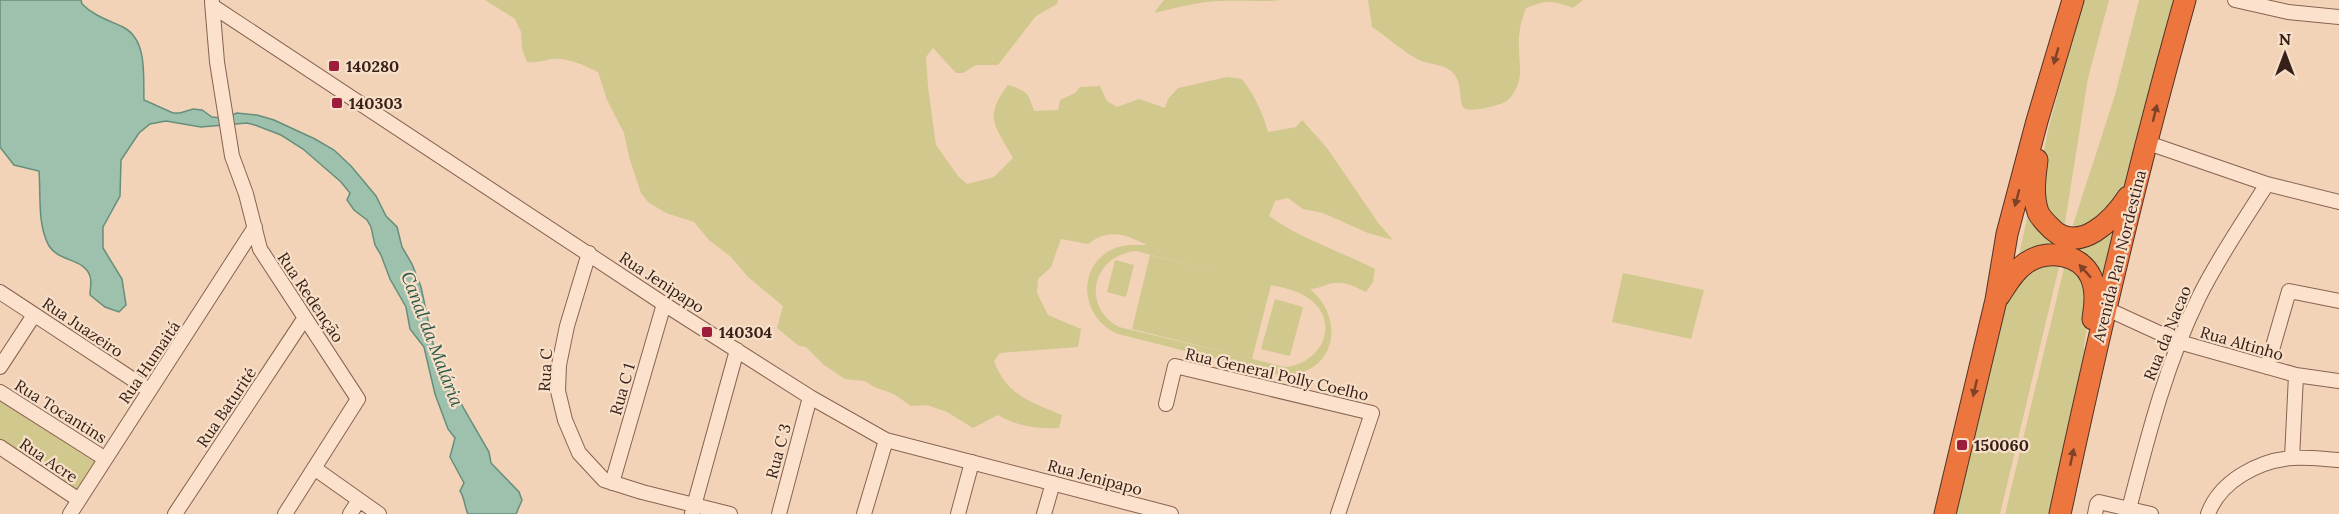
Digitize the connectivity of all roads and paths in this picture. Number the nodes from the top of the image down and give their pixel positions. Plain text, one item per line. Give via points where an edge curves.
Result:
1 (2073, 0) edge
2 (2185, 0) edge
3 (2235, 0) edge
4 (213, 3) edge
5 (2291, 6) edge
6 (2339, 16) edge
7 (2038, 118) junction
8 (2148, 143) junction
9 (2268, 184) junction
10 (2134, 189) junction
11 (2339, 202) edge
12 (255, 227) junction
13 (589, 253) junction
14 (0, 292) edge
15 (1996, 300) junction
16 (2339, 302) edge
17 (664, 304) junction
18 (2107, 309) junction
19 (34, 315) junction
20 (304, 319) junction
21 (2179, 342) junction
22 (737, 350) junction
23 (0, 366) edge
24 (2267, 367) junction
25 (2296, 375) junction
26 (2339, 381) edge
27 (2087, 388) junction
28 (149, 390) junction
29 (0, 392) edge
30 (810, 397) junction
31 (1166, 404) dead end
32 (886, 440) junction
33 (0, 447) edge
34 (104, 458) junction
35 (2292, 458) junction
36 (2339, 460) edge
37 (972, 462) junction
38 (314, 468) junction
39 (608, 481) junction
40 (1053, 483) junction
41 (79, 500) junction
42 (359, 500) junction
43 (1133, 509) edge
44 (2096, 509) edge
45 (2129, 509) junction
46 (693, 510) edge
47 (70, 514) edge
48 (175, 514) edge
49 (285, 514) edge
50 (350, 514) edge
51 (379, 514) edge
52 (730, 514) edge
53 (779, 514) edge
54 (864, 514) edge
55 (958, 514) edge
56 (1044, 514) edge
57 (1171, 514) edge
58 (1338, 514) edge
59 (1945, 514) edge
60 (2060, 514) edge
61 (2151, 514) edge
62 (2208, 514) edge

1 -> 7 highway
8 -> 2 highway, Avenida Pan Nordestina
3 - 5 street
4 - 12 street, Rua Redenção via 217,62 232,156
4 - 13 street, Rua Jenipapo
5 - 6 street
7 - 10 highway via 2036,203 2039,215 2057,233 2066,238 2094,232 2109,222
7 -> 15 highway via 2007,234
8 - 9 street
8 - 10 highway, Avenida Pan Nordestina
9 - 11 street
9 - 21 street, Rua da Nacao via 2210,276
10 - 18 highway, Avenida Pan Nordestina
12 - 20 street, Rua Redenção via 260,249
12 - 28 street, Rua Humaitá
13 - 17 street, Rua Jenipapo
13 - 39 street, Rua C via 567,326 558,391 579,453
14 - 19 street, Rua Juazeiro
27 -> 15 highway via 2095,290 2085,268 2062,255 2038,258 2018,270
15 -> 59 highway
16 - 24 street via 2289,291
17 - 22 street, Rua Jenipapo
17 - 39 street, Rua C 1
18 - 21 street, Rua Altinho
18 - 27 highway, Avenida Pan Nordestina
19 - 23 street
19 - 28 street, Rua Juazeiro
20 - 38 street, Rua Redenção via 357,394 357,403
20 - 48 street, Rua Baturité
21 - 24 street, Rua Altinho
21 - 45 street, Rua da Nacao via 2155,409
22 - 30 street, Rua Jenipapo
22 - 46 street
24 - 25 street, Rua Altinho
25 - 26 street, Rua Altinho
25 - 35 street
60 -> 27 highway, Avenida Pan Nordestina
28 - 34 street, Rua Humaitá
29 - 34 street, Rua Tocantins
30 - 32 street, Rua Jenipapo
30 - 53 street, Rua C 3
31 - 58 street, Rua General Polly Coelho via 1175,366 1372,412
32 - 37 street, Rua Jenipapo
32 - 54 street
33 - 41 street, Rua Acre
34 - 41 street, Rua Humaitá
35 - 36 street
35 - 62 street via 2271,462 2228,483
37 - 40 street, Rua Jenipapo
37 - 55 street
38 - 42 street
38 - 49 street
39 - 46 street
40 - 43 street, Rua Jenipapo
40 - 56 street
41 - 47 street, Rua Humaitá
42 - 50 street
42 - 51 street
43 - 57 street, Rua Jenipapo
44 - 45 street via 2103,502
45 - 61 street
46 - 52 street

